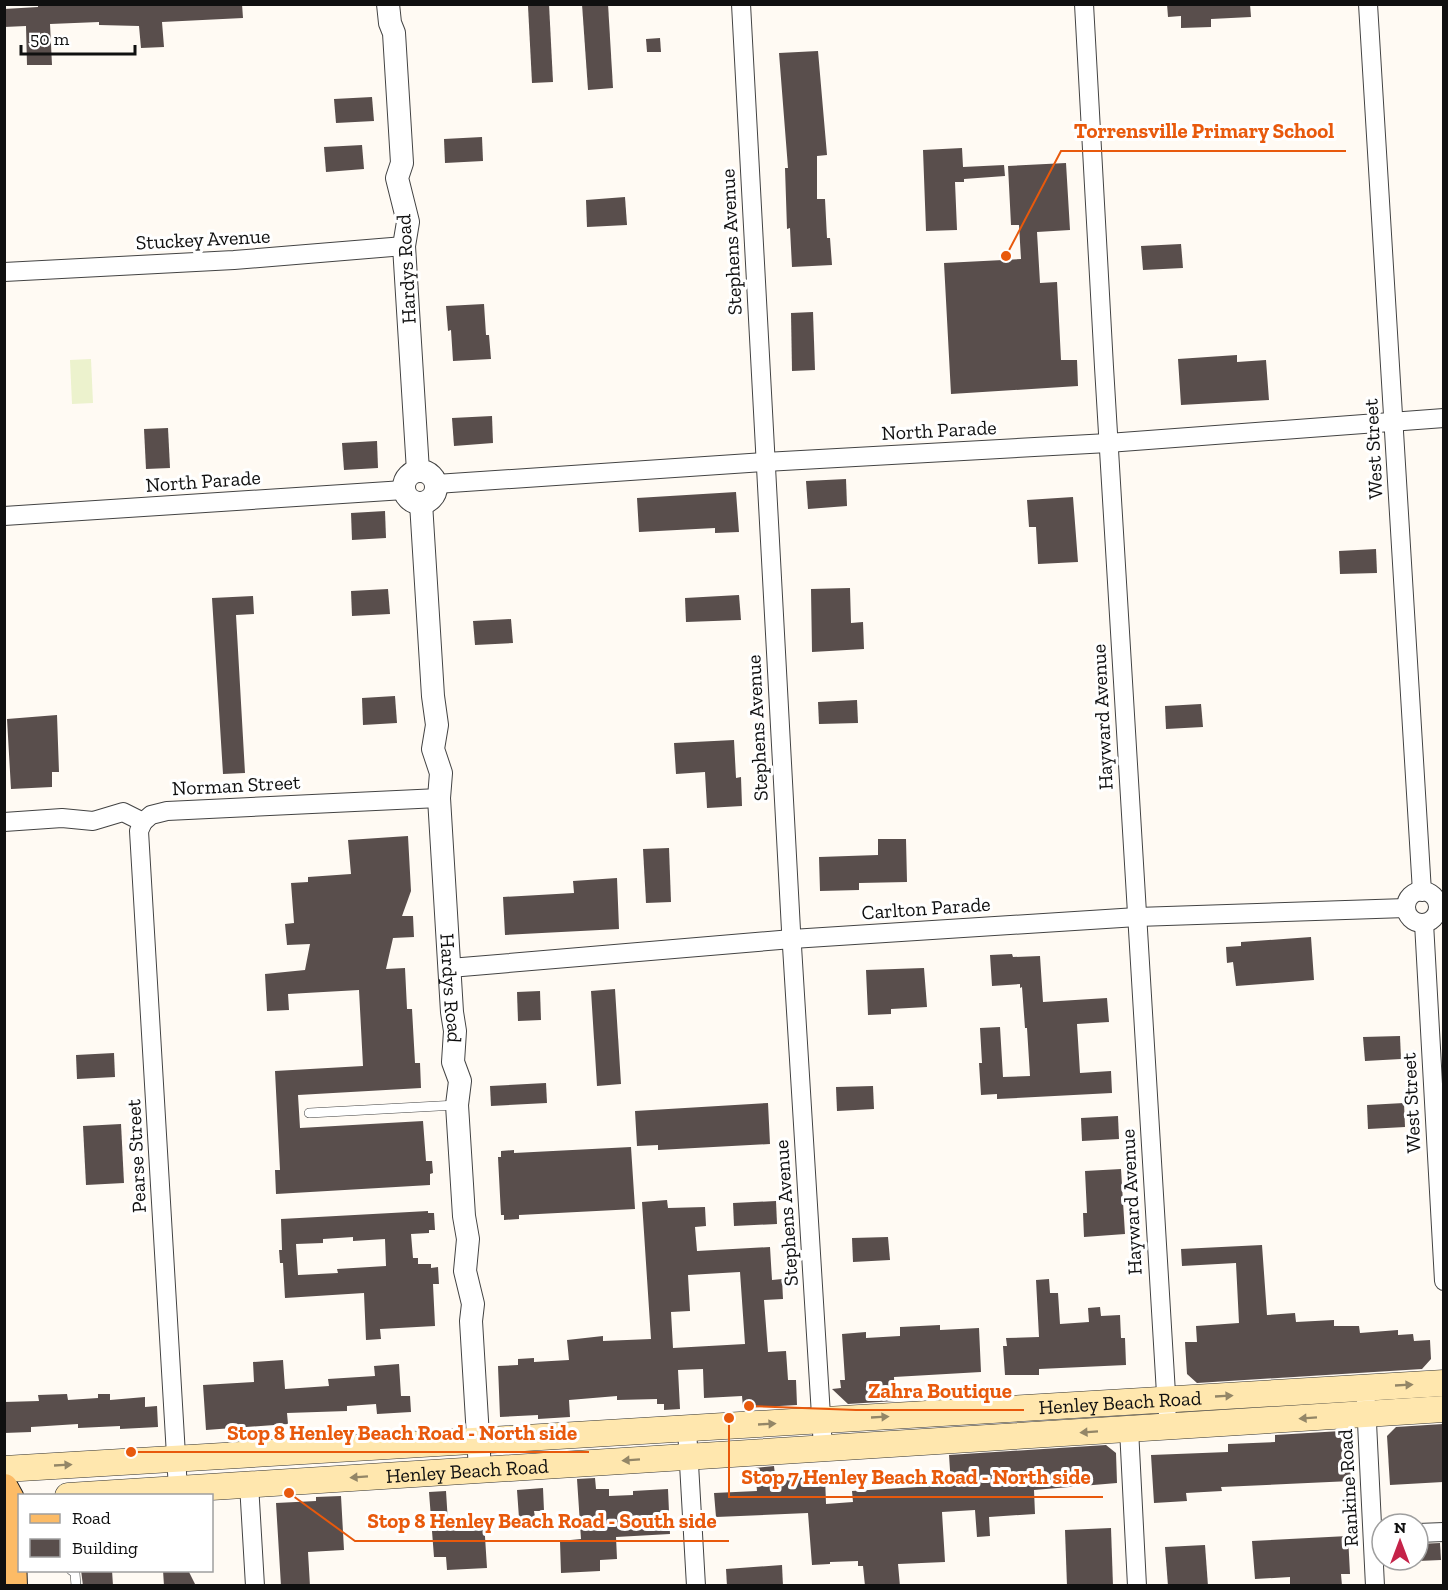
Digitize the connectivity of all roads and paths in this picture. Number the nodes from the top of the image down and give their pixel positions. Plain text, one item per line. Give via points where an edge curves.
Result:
1 (388, 4) edge
2 (399, 4) edge
3 (741, 4) edge
4 (1084, 4) edge
5 (1368, 4) edge
6 (394, 33) junction
7 (404, 246) junction
8 (4, 272) edge
9 (1443, 418) edge
10 (1394, 421) junction
11 (1108, 443) junction
12 (765, 462) junction
13 (427, 477) junction
14 (413, 496) junction
15 (4, 516) edge
16 (439, 798) junction
17 (4, 822) edge
18 (143, 822) junction
19 (1422, 892) junction
20 (1441, 904) edge
21 (1406, 908) junction
22 (1137, 917) junction
23 (1424, 923) junction
24 (792, 939) junction
25 (450, 968) junction
26 (457, 1105) junction
27 (309, 1113) dead end
28 (1443, 1281) edge
29 (1443, 1383) edge
30 (1365, 1388) junction
31 (1166, 1400) junction
32 (1443, 1409) edge
33 (1367, 1414) junction
34 (821, 1421) junction
35 (1168, 1427) junction
36 (687, 1429) junction
37 (1129, 1429) junction
38 (478, 1441) junction
39 (823, 1448) junction
40 (689, 1457) junction
41 (177, 1459) junction
42 (4, 1469) edge
43 (480, 1470) junction
44 (249, 1484) junction
45 (178, 1489) junction
46 (99, 1494) edge
47 (10, 1496) edge
48 (1375, 1512) edge
49 (18, 1565) edge
50 (13, 1586) edge
51 (255, 1586) edge
52 (696, 1586) edge
53 (1137, 1586) edge

1 - 6 street, Hardys Road
2 - 6 street, Hardys Road
3 - 12 street, Stephens Avenue
4 - 11 street, Hayward Avenue
5 - 10 street, West Street
6 - 7 street, Hardys Road via 402,163 397,178 408,222
7 - 8 street, Stuckey Avenue
7 - 13 street, Hardys Road
9 - 10 street, North Parade
10 - 11 street, North Parade
10 - 19 street, West Street
11 - 12 street, North Parade
11 - 22 street, Hayward Avenue
12 - 13 street, North Parade
12 - 24 street, Stephens Avenue
13 - 14 street via 410,474 405,481
14 - 15 street, North Parade
14 - 16 street, Hardys Road via 437,725 433,749 441,773
16 - 18 street, Norman Street via 167,811 151,815
16 - 25 street, Hardys Road
17 - 18 street via 93,820 123,812
18 - 41 street, Pearse Street via 139,831
19 - 20 street
19 - 21 street via 1409,898
20 - 23 street via 1435,917
21 - 22 street, Carlton Parade
21 - 23 street via 1415,922
22 - 24 street, Carlton Parade
22 - 31 street, Hayward Avenue
23 - 28 street, West Street
24 - 25 street, Carlton Parade
24 - 34 street, Stephens Avenue
25 - 26 street, Hardys Road via 455,1030 453,1062 460,1081
26 - 27 lane
26 - 38 street, Hardys Road via 468,1239 465,1271 473,1304
30 -> 29 main road, Henley Beach Road
31 -> 30 main road, Henley Beach Road
30 - 33 street, Rankine Road
34 -> 31 main road, Henley Beach Road
31 - 35 street, Hayward Avenue
32 - 33 main road, Henley Beach Road
33 -> 35 main road, Henley Beach Road
33 - 48 street, Rankine Road
36 -> 34 main road, Henley Beach Road
34 - 39 street, Stephens Avenue
35 - 37 main road, Henley Beach Road
36 - 38 main road, Henley Beach Road
36 - 40 street
37 -> 39 main road, Henley Beach Road
37 - 53 street
38 - 41 main road, Henley Beach Road
38 - 43 street, Hardys Road
39 - 40 main road, Henley Beach Road
40 -> 43 main road, Henley Beach Road
40 - 52 street
42 -> 41 main road, Henley Beach Road
41 - 45 street, Pearse Street
43 -> 44 main road, Henley Beach Road
44 - 45 main road, Henley Beach Road
44 - 51 street
45 - 46 main road, Henley Beach Road
47 - 50 main road
49 - 50 main road

